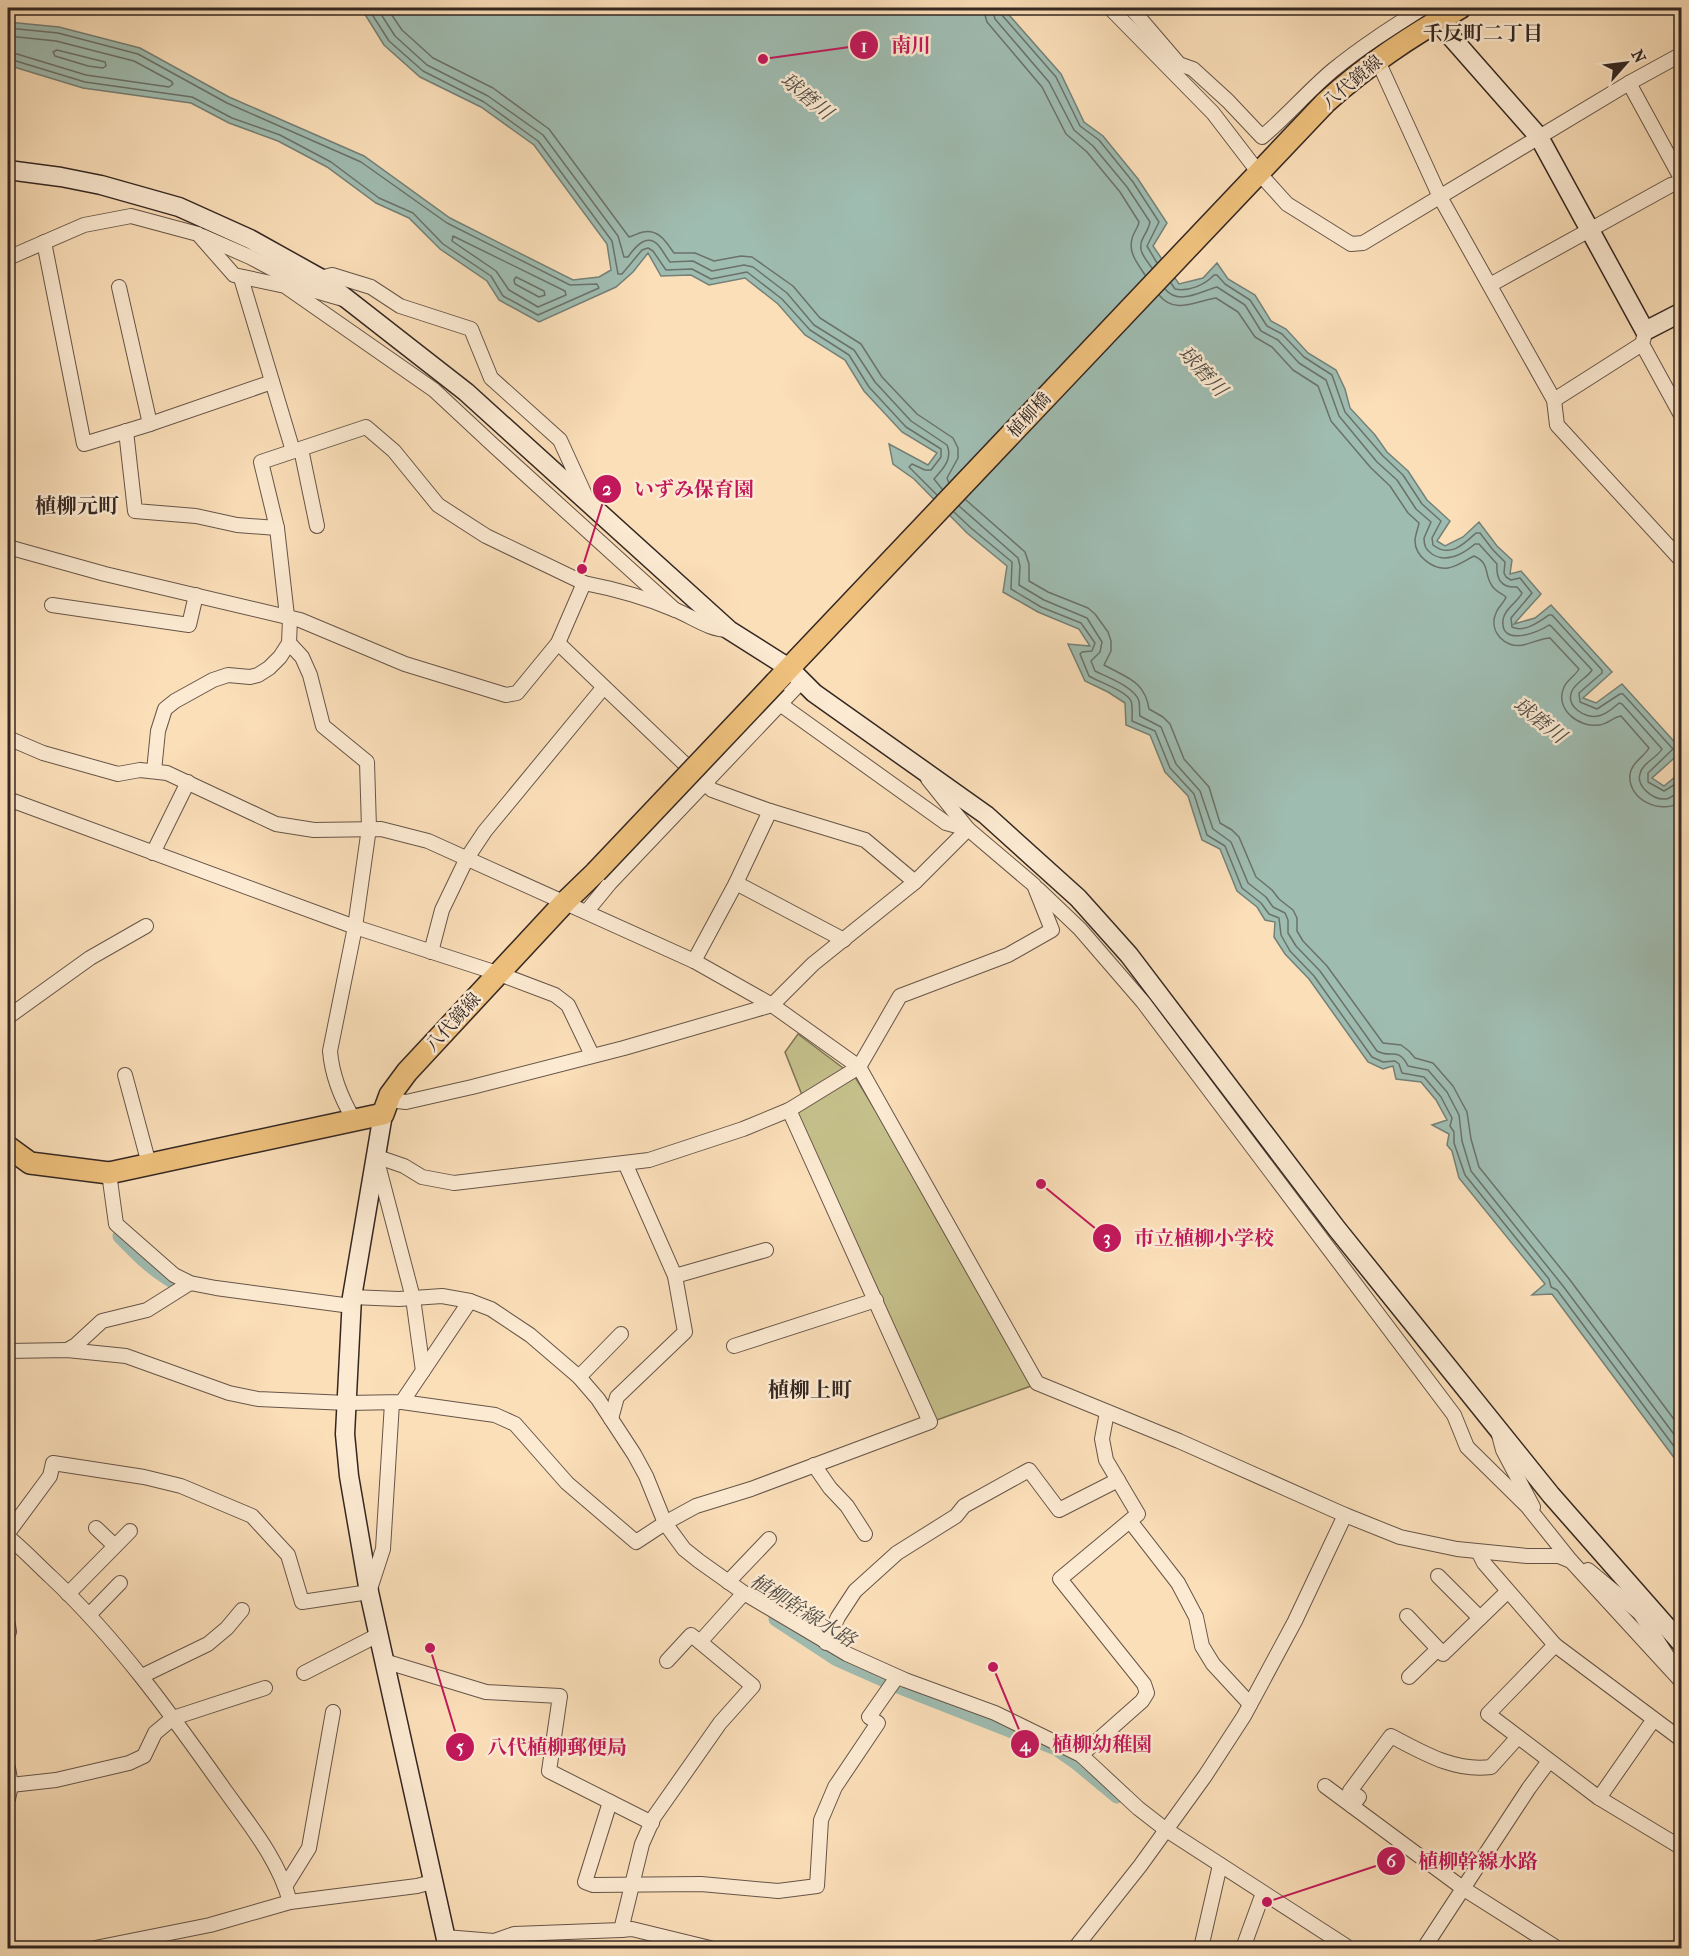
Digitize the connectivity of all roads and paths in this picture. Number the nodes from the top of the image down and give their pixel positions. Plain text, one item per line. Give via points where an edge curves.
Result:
1 (1110, 8) edge
2 (1131, 8) edge
3 (1460, 8) edge
4 (1426, 12) edge
5 (1682, 54) edge
6 (1377, 59) junction
7 (1629, 82) junction
8 (1539, 137) junction
9 (8, 170) edge
10 (1258, 173) junction
11 (1682, 181) edge
12 (1440, 197) junction
13 (1590, 230) junction
14 (198, 234) junction
15 (44, 242) junction
16 (8, 258) edge
17 (241, 278) junction
18 (316, 284) junction
19 (1490, 285) junction
20 (285, 286) junction
21 (119, 287) dead end
22 (1682, 312) edge
23 (1643, 338) junction
24 (272, 382) junction
25 (1554, 400) junction
26 (1682, 417) edge
27 (150, 424) junction
28 (126, 431) junction
29 (297, 450) junction
30 (588, 503) junction
31 (317, 526) dead end
32 (276, 528) junction
33 (8, 547) edge
34 (1682, 561) edge
35 (584, 583) junction
36 (196, 595) junction
37 (52, 605) dead end
38 (675, 610) junction
39 (289, 617) junction
40 (729, 630) junction
41 (289, 643) junction
42 (558, 643) junction
43 (792, 672) junction
44 (603, 688) junction
45 (780, 704) junction
46 (8, 738) edge
47 (920, 769) junction
48 (154, 771) junction
49 (188, 782) junction
50 (705, 784) junction
51 (8, 800) edge
52 (770, 811) junction
53 (369, 828) junction
54 (968, 829) junction
55 (153, 853) junction
56 (467, 858) junction
57 (915, 882) junction
58 (736, 883) junction
59 (1034, 885) junction
60 (565, 902) junction
61 (587, 911) junction
62 (146, 926) dead end
63 (355, 927) junction
64 (844, 940) junction
65 (431, 952) junction
66 (694, 961) junction
67 (497, 973) junction
68 (772, 1005) junction
69 (8, 1017) edge
70 (592, 1055) junction
71 (859, 1067) junction
72 (124, 1074) dead end
73 (387, 1104) junction
74 (789, 1110) junction
75 (354, 1120) junction
76 (8, 1147) edge
77 (375, 1156) junction
78 (149, 1164) junction
79 (625, 1164) junction
80 (109, 1173) junction
81 (766, 1250) dead end
82 (675, 1276) junction
83 (190, 1283) junction
84 (412, 1298) junction
85 (876, 1300) junction
86 (352, 1301) junction
87 (470, 1301) junction
88 (621, 1334) dead end
89 (734, 1346) dead end
90 (67, 1350) junction
91 (8, 1351) edge
92 (423, 1371) junction
93 (579, 1377) junction
94 (347, 1403) junction
95 (397, 1403) junction
96 (1107, 1412) junction
97 (611, 1419) junction
98 (1497, 1427) junction
99 (814, 1465) junction
100 (1118, 1480) junction
101 (1345, 1515) junction
102 (1130, 1521) junction
103 (665, 1523) junction
104 (1542, 1524) junction
105 (96, 1528) dead end
106 (130, 1531) dead end
107 (8, 1533) edge
108 (865, 1534) dead end
109 (8, 1538) edge
110 (769, 1539) dead end
111 (115, 1546) junction
112 (1479, 1553) junction
113 (1571, 1561) junction
114 (1438, 1576) dead end
115 (728, 1582) junction
116 (120, 1583) dead end
117 (369, 1592) junction
118 (1508, 1592) junction
119 (744, 1593) junction
120 (69, 1594) junction
121 (1644, 1609) junction
122 (242, 1610) dead end
123 (89, 1615) junction
124 (1407, 1616) dead end
125 (1480, 1618) junction
126 (8, 1624) edge
127 (8, 1632) edge
128 (378, 1635) junction
129 (700, 1642) junction
130 (826, 1643) junction
131 (1682, 1644) edge
132 (1555, 1645) junction
133 (1438, 1648) junction
134 (384, 1661) junction
135 (667, 1661) dead end
136 (304, 1673) dead end
137 (142, 1676) junction
138 (897, 1677) junction
139 (1409, 1677) dead end
140 (1682, 1677) edge
141 (1682, 1682) edge
142 (266, 1689) dead end
143 (1250, 1704) junction
144 (333, 1712) dead end
145 (173, 1718) junction
146 (1654, 1719) junction
147 (1518, 1737) junction
148 (1682, 1740) edge
149 (1082, 1755) junction
150 (1549, 1761) junction
151 (8, 1768) edge
152 (11, 1785) junction
153 (1324, 1786) dead end
154 (1599, 1798) junction
155 (8, 1799) edge
156 (610, 1802) junction
157 (1352, 1806) junction
158 (652, 1823) junction
159 (1165, 1829) junction
160 (1682, 1848) edge
161 (1220, 1865) junction
162 (432, 1882) junction
163 (633, 1883) junction
164 (286, 1886) junction
165 (1464, 1889) junction
166 (1263, 1893) junction
167 (290, 1902) junction
168 (621, 1930) junction
169 (446, 1943) edge
170 (95, 1948) edge
171 (710, 1948) edge
172 (1075, 1948) edge
173 (1201, 1948) edge
174 (1244, 1948) edge
175 (1349, 1948) edge
176 (1424, 1948) edge
177 (1557, 1948) edge

1 - 10 street via 1212,113
2 - 4 street via 1179,64 1193,69 1262,137 1367,43
3 - 4 main road, 八代鏡線
4 - 6 main road, 八代鏡線
4 - 8 street
5 - 7 street
6 - 10 main road, 八代鏡線 via 1326,102
6 - 12 street
7 - 8 street
7 - 11 street
8 - 12 street
8 - 13 street
9 - 18 street via 101,185 179,207 250,239
10 - 12 street via 1287,204 1351,244 1363,243
10 - 43 main road, 植柳橋
11 - 13 street
12 - 19 street
13 - 19 street
13 - 23 street
14 - 15 street via 131,216 84,225
14 - 17 street
14 - 18 street
15 - 16 street
15 - 28 street via 84,444
17 - 20 street
17 - 24 street
18 - 20 street
18 - 30 street via 347,299 466,392
18 - 30 street via 332,275 371,287 400,306 471,329 491,378 560,440
19 - 25 street
20 - 38 street via 434,390
21 - 27 street
22 - 23 street
23 - 25 street
23 - 26 street
24 - 27 street
24 - 29 street
25 - 34 street via 1557,425
27 - 28 street
28 - 32 street via 135,511
29 - 31 street
29 - 32 street via 261,462
29 - 35 street via 366,427 394,451 438,505 486,536
30 - 40 street
32 - 39 street
33 - 36 street
35 - 38 street via 623,591
35 - 42 street
36 - 37 street via 189,625
36 - 39 street
38 - 40 street via 717,630
39 - 41 street
39 - 42 street via 405,664 506,695 517,693
40 - 43 street
41 - 48 street via 280,657 258,675 228,675 213,680 165,709 158,731
41 - 53 street via 302,657 310,675 323,726 367,762
42 - 44 street
43 - 45 street
43 - 47 street via 814,693
43 - 60 main road, 八代鏡線, bridge
44 - 50 street
44 - 56 street via 484,831
45 - 50 street
45 - 54 street via 946,823
46 - 48 street via 43,753 118,774
47 - 54 street
47 - 98 street via 986,815 1078,898 1129,955 1337,1229
48 - 49 street
49 - 53 street via 276,824 314,830
49 - 55 street
50 - 52 street
50 - 61 street
51 - 55 street
52 - 57 street via 865,840
52 - 58 street
53 - 56 street via 428,841
53 - 63 street
54 - 57 street
54 - 59 street
55 - 63 street
56 - 60 street
56 - 65 street via 442,910
57 - 64 street
58 - 64 street
58 - 66 street
59 - 71 street via 1052,930 1008,955 900,996
59 - 104 street via 1080,929 1143,1002 1454,1415 1467,1447
60 - 61 street
60 - 67 main road, 八代鏡線
61 - 66 street
62 - 69 street via 90,958
63 - 65 street
63 - 75 street via 330,1051 335,1080
64 - 68 street
65 - 67 street
66 - 68 street
67 - 70 street via 563,1000
67 - 73 main road, 八代鏡線 via 407,1072
68 - 70 street
68 - 71 street
70 - 73 street via 472,1088
71 - 74 street
71 - 96 street via 1037,1383
72 - 78 street
73 - 75 main road
73 - 77 street
74 - 79 street via 649,1160
74 - 85 street
75 - 78 main road
76 - 80 main road via 30,1162
77 - 79 street via 422,1177 454,1183
77 - 84 street
77 - 86 street
78 - 80 main road
79 - 82 street
80 - 83 street via 116,1224 174,1275
81 - 82 street
82 - 97 street via 685,1332 617,1397
83 - 86 street
83 - 90 street via 147,1310 102,1321
84 - 86 street
84 - 87 street via 442,1296
84 - 92 street
85 - 89 street
85 - 99 street via 930,1422
86 - 94 street
87 - 92 street
87 - 93 street via 491,1309 530,1335
88 - 93 street
90 - 91 street
90 - 94 street via 126,1356 229,1393 258,1399
92 - 95 street
93 - 97 street
94 - 95 street
94 - 117 street via 349,1476
95 - 103 street via 495,1415 515,1424 567,1483 636,1542
95 - 117 street via 383,1549
96 - 100 street via 1102,1439 1106,1460
96 - 101 street
97 - 103 street via 646,1476
98 - 104 street via 1503,1450
98 - 121 street
99 - 103 street via 696,1506
99 - 108 street
100 - 102 street via 1138,1515
100 - 130 street via 1059,1510 1029,1470 987,1493 897,1553 855,1591 837,1617
101 - 112 street via 1400,1537
101 - 143 street
102 - 143 street via 1178,1583 1196,1617 1202,1646 1213,1664
102 - 149 street via 1060,1579 1144,1684 1146,1693
103 - 115 street via 684,1549
104 - 113 street
105 - 111 street
106 - 111 street
107 - 117 street via 50,1476 53,1463 181,1486 252,1516 288,1555 302,1602
109 - 120 street
110 - 115 street
111 - 120 street
112 - 113 street via 1559,1556
112 - 118 street
113 - 121 street
113 - 141 street
114 - 125 street
115 - 119 street
116 - 123 street
117 - 128 street
118 - 125 street
118 - 132 street
119 - 129 street
119 - 130 street
120 - 123 street
121 - 131 street
121 - 140 street
122 - 137 street via 208,1644
123 - 137 street
124 - 133 street
125 - 133 street via 1443,1654
126 - 127 street
128 - 134 street
128 - 136 street
129 - 135 street via 691,1635
129 - 158 street via 753,1686 720,1723
130 - 138 street
132 - 146 street
132 - 147 street via 1488,1714
133 - 139 street
134 - 156 street via 486,1692 560,1696 549,1771
134 - 162 street
137 - 145 street
138 - 149 street via 995,1713
138 - 163 street via 869,1718 878,1723 835,1787 821,1820 817,1886 778,1891
142 - 145 street
143 - 159 street via 1205,1776
144 - 164 street via 309,1848
145 - 152 street via 155,1733 144,1756 129,1763 56,1780
145 - 164 street via 248,1822
146 - 148 street
146 - 154 street
147 - 150 street
147 - 157 street via 1491,1767 1476,1769 1436,1759 1390,1736 1350,1791 1359,1797
149 - 159 street
150 - 154 street
150 - 165 street
151 - 152 street
152 - 155 street
153 - 157 street
154 - 160 street
156 - 158 street
156 - 163 street via 585,1882
157 - 165 street
158 - 163 street via 642,1844
159 - 161 street
159 - 172 street
161 - 166 street
161 - 173 street
162 - 167 street
162 - 169 street
163 - 168 street
164 - 167 street
165 - 176 street
165 - 177 street
166 - 174 street
166 - 175 street
167 - 170 street via 210,1925
168 - 169 street via 514,1934 494,1941
168 - 171 street via 632,1929

